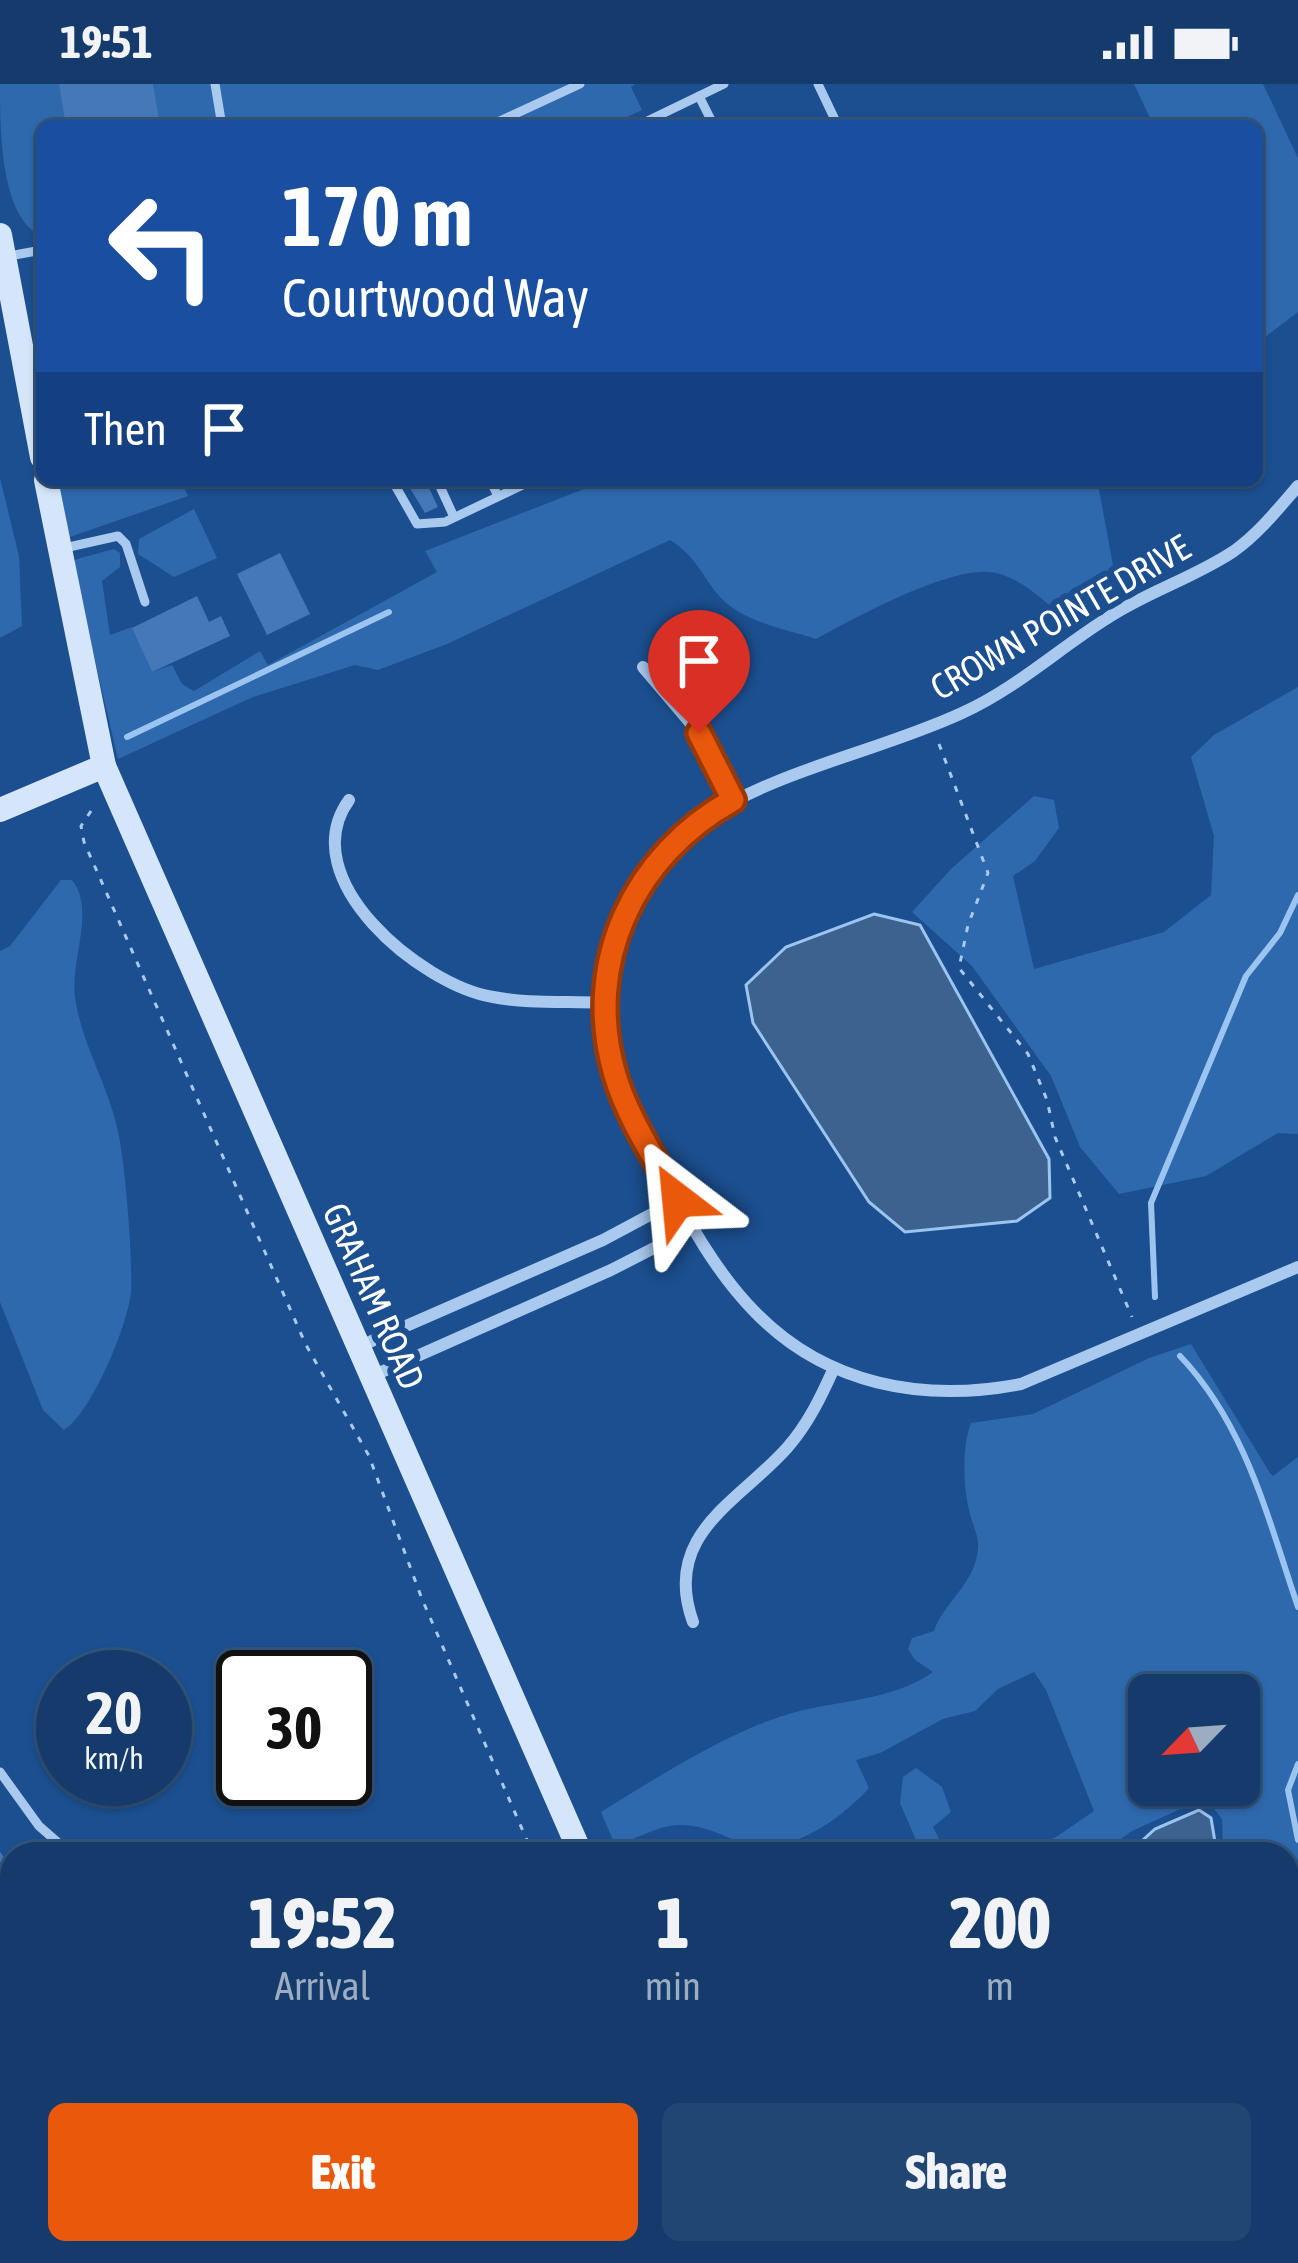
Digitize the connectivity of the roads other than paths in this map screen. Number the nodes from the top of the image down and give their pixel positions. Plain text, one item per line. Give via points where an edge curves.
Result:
1 (215, 84) edge
2 (580, 84) edge
3 (724, 84) edge
4 (818, 84) edge
5 (699, 96) junction
6 (221, 120) edge
7 (502, 120) edge
8 (650, 120) edge
9 (711, 120) edge
10 (835, 120) edge
11 (2, 246) edge
12 (36, 249) edge
13 (36, 425) edge
14 (47, 486) edge
15 (395, 486) edge
16 (439, 486) edge
17 (493, 486) edge
18 (520, 486) edge
19 (1298, 487) edge
20 (498, 496) junction
21 (454, 517) junction
22 (59, 549) junction
23 (145, 602) dead end
24 (643, 667) dead end
25 (104, 766) junction
26 (349, 800) dead end
27 (733, 800) junction
28 (0, 810) edge
29 (605, 1003) junction
30 (678, 1200) junction
31 (693, 1228) junction
32 (566, 1256) junction
33 (1298, 1267) edge
34 (579, 1285) junction
35 (465, 1300) junction
36 (477, 1328) junction
37 (357, 1348) junction
38 (834, 1368) junction
39 (370, 1377) junction
40 (693, 1622) dead end
41 (0, 1772) edge
42 (57, 1842) edge
43 (575, 1842) edge

1 - 6 lane
2 - 7 lane
3 - 5 lane
4 - 10 lane
5 - 8 lane
5 - 9 lane
11 - 12 lane
11 - 13 main road
14 - 22 main road, GRAHAM ROAD
15 - 21 lane via 417,524
16 - 21 lane
17 - 20 lane
18 - 20 lane
19 - 27 street, CROWN POINTE DRIVE via 1233,551 1117,612 980,705
20 - 21 lane
22 - 23 lane via 118,536
22 - 25 main road, GRAHAM ROAD
24 - 27 street via 699,733
25 - 28 main road
25 - 37 main road, GRAHAM ROAD
26 - 29 street via 336,834 340,867 392,945 491,997
27 - 29 street, CROWN POINTE DRIVE via 695,823 643,878 619,928
29 - 30 street, CROWN POINTE DRIVE via 622,1096
30 - 31 street, CROWN POINTE DRIVE
30 - 32 street
31 - 34 street
31 - 38 street, CROWN POINTE DRIVE via 757,1314
32 - 34 street
32 - 35 street
33 - 38 street, CROWN POINTE DRIVE via 1021,1384 921,1392
34 - 36 street
35 - 36 street
35 - 37 street
36 - 39 street
37 - 39 main road, GRAHAM ROAD
38 - 40 street via 803,1429 727,1500 700,1538 685,1579
39 - 43 main road, GRAHAM ROAD
41 - 42 lane

